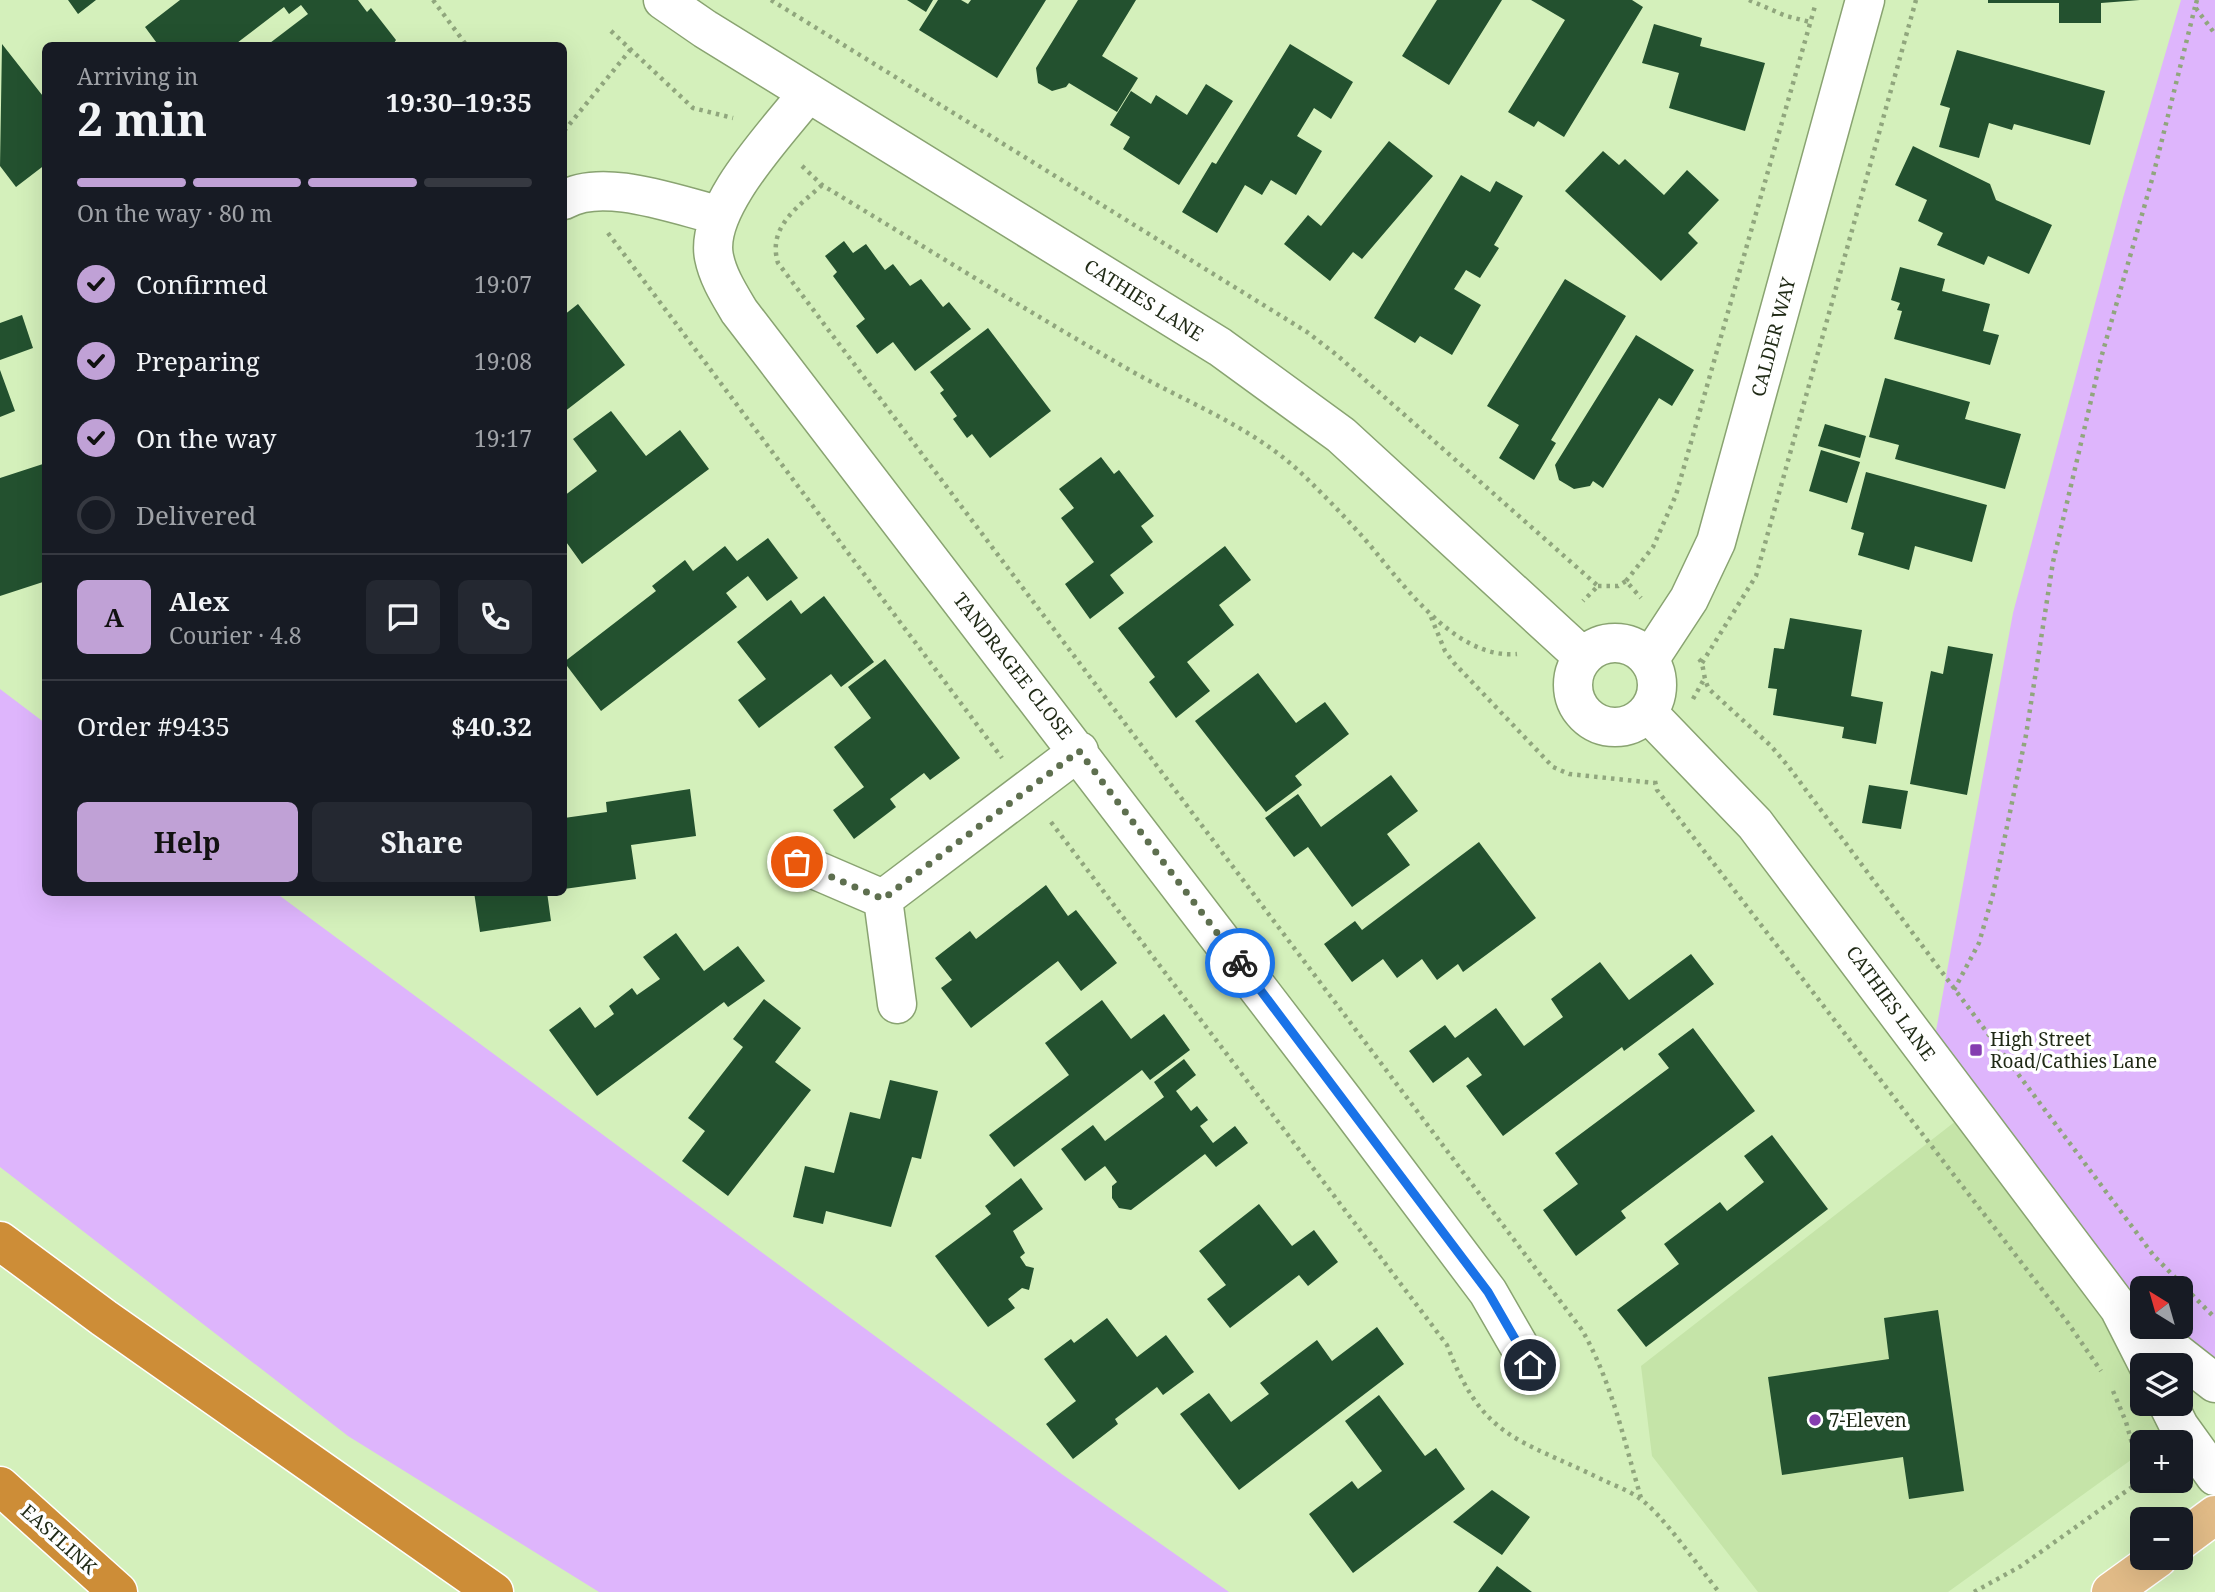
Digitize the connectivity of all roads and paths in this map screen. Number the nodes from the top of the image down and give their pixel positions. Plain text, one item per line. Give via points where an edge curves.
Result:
1 (433, 0) edge
2 (663, 0) edge
3 (771, 0) edge
4 (1749, 0) edge
5 (1865, 0) edge
6 (1916, 0) edge
7 (2197, 0) edge
8 (1815, 6) dead end
9 (2195, 7) junction
10 (1810, 22) junction
11 (611, 31) dead end
12 (2215, 34) edge
13 (464, 42) edge
14 (631, 49) junction
15 (808, 93) junction
16 (742, 119) dead end
17 (567, 127) edge
18 (795, 160) dead end
19 (822, 185) junction
20 (567, 199) edge
21 (718, 215) junction
22 (599, 221) dead end
23 (1626, 582) junction
24 (1598, 586) junction
25 (1642, 599) dead end
26 (1580, 604) dead end
27 (1431, 615) junction
28 (1522, 653) dead end
29 (1693, 653) dead end
30 (1583, 657) junction
31 (1649, 660) junction
32 (1702, 663) junction
33 (1703, 681) junction
34 (1692, 699) dead end
35 (1647, 712) junction
36 (1079, 751) junction
37 (1007, 765) dead end
38 (1047, 817) dead end
39 (797, 862) dead end
40 (883, 899) junction
41 (1954, 990) junction
42 (897, 1004) dead end
43 (0, 1241) edge
44 (2130, 1315) edge
45 (2215, 1318) edge
46 (2158, 1339) edge
47 (1530, 1365) dead end
48 (2215, 1383) edge
49 (2174, 1416) edge
50 (2130, 1440) edge
51 (2215, 1476) edge
52 (0, 1486) edge
53 (2130, 1489) edge
54 (1641, 1498) junction
55 (2215, 1515) edge
56 (2193, 1531) edge
57 (2141, 1570) edge
58 (118, 1592) edge
59 (494, 1592) edge
60 (1719, 1592) edge
61 (1974, 1592) edge
62 (2111, 1592) edge

1 - 13 path
2 - 15 street, CATHIES LANE
3 - 24 path via 1307,332
4 - 10 path
5 - 31 street, CALDER WAY via 1716,542 1689,599
6 - 32 path via 1756,576
7 - 9 path
8 - 10 path
9 - 12 path
9 - 41 path via 2101,358 2053,562 2026,735 1993,894 1979,943
10 - 23 path via 1676,495 1653,547
11 - 14 path
14 - 16 path via 693,108
14 - 17 path
15 - 21 street, TANDRAGEE CLOSE
15 - 30 street, CATHIES LANE via 1267,380 1350,444
18 - 19 path
19 - 27 path via 1070,336 1267,445 1316,488
19 - 54 path via 780,228 774,251 778,263 1581,1330 1598,1357 1610,1390
20 - 21 street via 613,191
21 - 36 street, TANDRAGEE CLOSE via 713,255 739,311
22 - 37 path
23 - 24 path
23 - 25 path
24 - 26 path
27 - 28 path via 1455,635 1482,648 1498,654
27 - 50 path via 1454,663 1546,763 1569,774 1655,780 2095,1361 2118,1401
29 - 32 path
30 - 31 street via 1604,644 1617,643 1629,645
30 - 35 street via 1572,684 1575,698 1593,721 1621,726
31 - 35 street via 1657,687
32 - 33 path
33 - 34 path
33 - 41 path via 1772,746
35 - 44 street, CATHIES LANE via 1755,824
36 - 40 street
36 - 47 street, TANDRAGEE CLOSE via 1488,1292
38 - 54 path via 1447,1345 1459,1378 1481,1412 1519,1442
39 - 40 street
40 - 42 street
41 - 45 path via 2154,1256
43 - 59 highway
46 - 48 street, CATHIES LANE
49 - 51 street
52 - 58 highway, EASTLINK
53 - 61 path via 2021,1566
54 - 60 path
55 - 56 main road
57 - 62 main road

